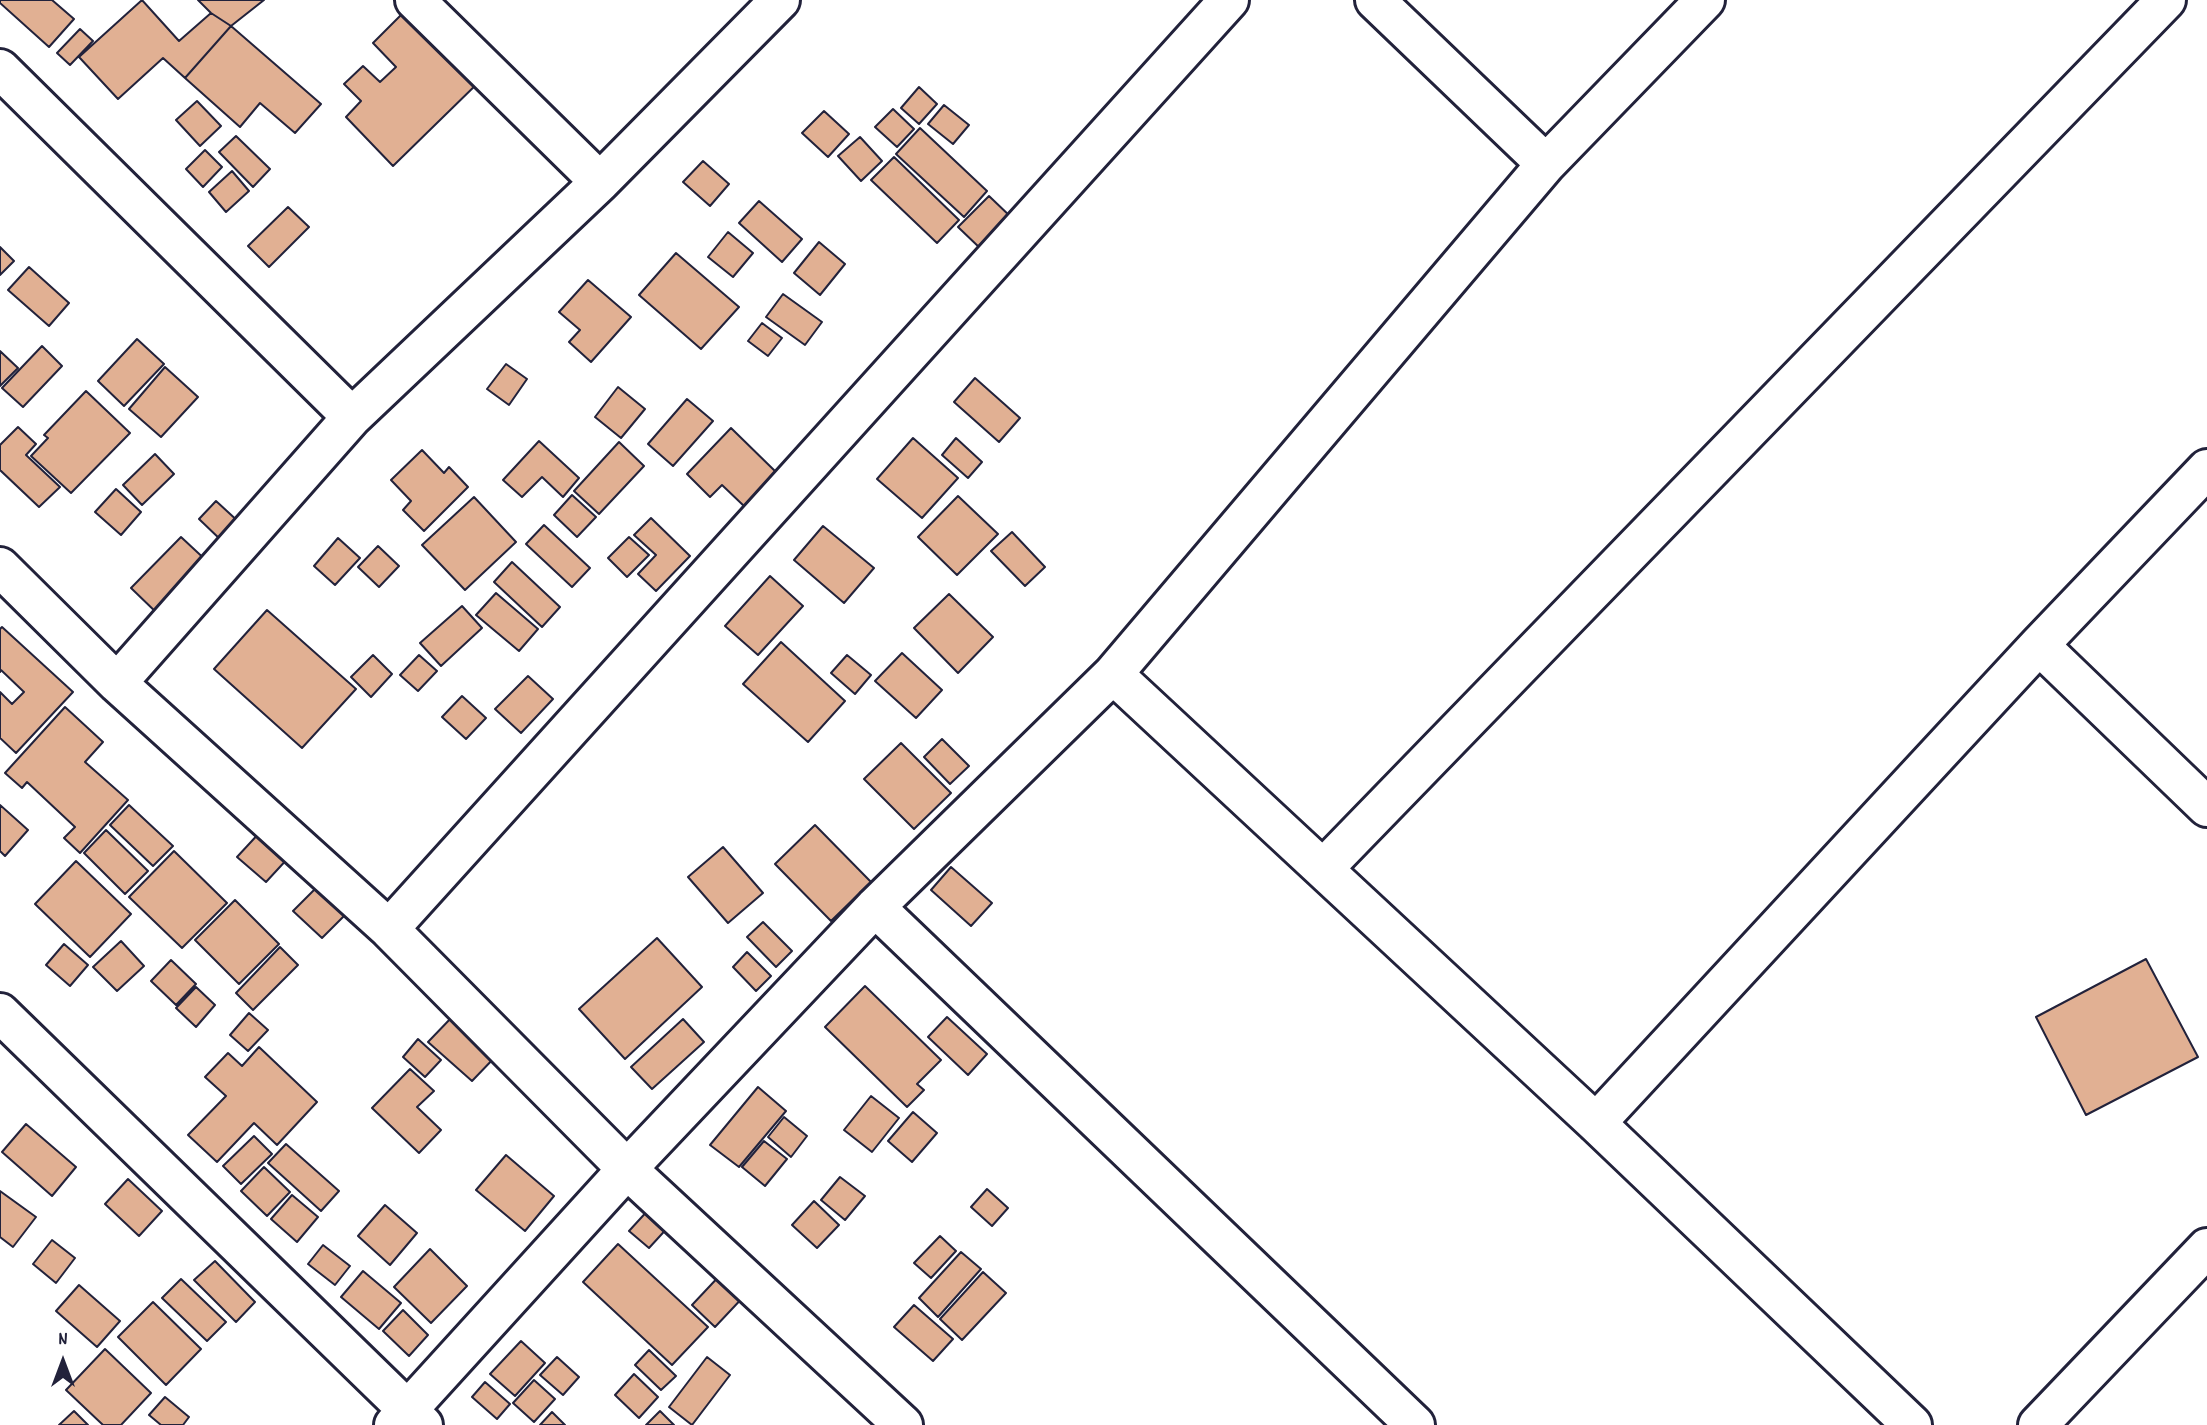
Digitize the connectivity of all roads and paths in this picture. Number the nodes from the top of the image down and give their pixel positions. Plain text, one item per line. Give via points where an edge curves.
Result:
1 (415, 0) edge
2 (780, 0) edge
3 (1229, 0) edge
4 (1375, 0) edge
5 (1704, 0) edge
6 (2166, 0) edge
7 (0, 69) edge
8 (1546, 164) junction
9 (600, 182) junction
10 (352, 416) junction
11 (2207, 469) edge
12 (0, 566) edge
13 (2039, 645) junction
14 (1113, 674) junction
15 (117, 683) junction
16 (2207, 807) edge
17 (1323, 869) junction
18 (875, 908) junction
19 (389, 929) junction
20 (0, 1013) edge
21 (1595, 1123) junction
22 (626, 1169) junction
23 (2207, 1248) edge
24 (408, 1420) edge
25 (903, 1425) edge
26 (1415, 1425) edge
27 (1912, 1425) edge
28 (2038, 1425) edge

1 - 9 street
2 - 9 street
3 - 19 street
4 - 8 street
5 - 8 street
6 - 17 street
7 - 10 street
8 - 14 street
9 - 10 street
10 - 15 street
11 - 13 street
12 - 15 street
13 - 16 street
13 - 21 street
14 - 17 street
14 - 18 street
15 - 19 street
17 - 21 street
18 - 22 street
18 - 26 street
19 - 22 street
20 - 24 street
21 - 27 street
22 - 24 street
22 - 25 street
23 - 28 street

